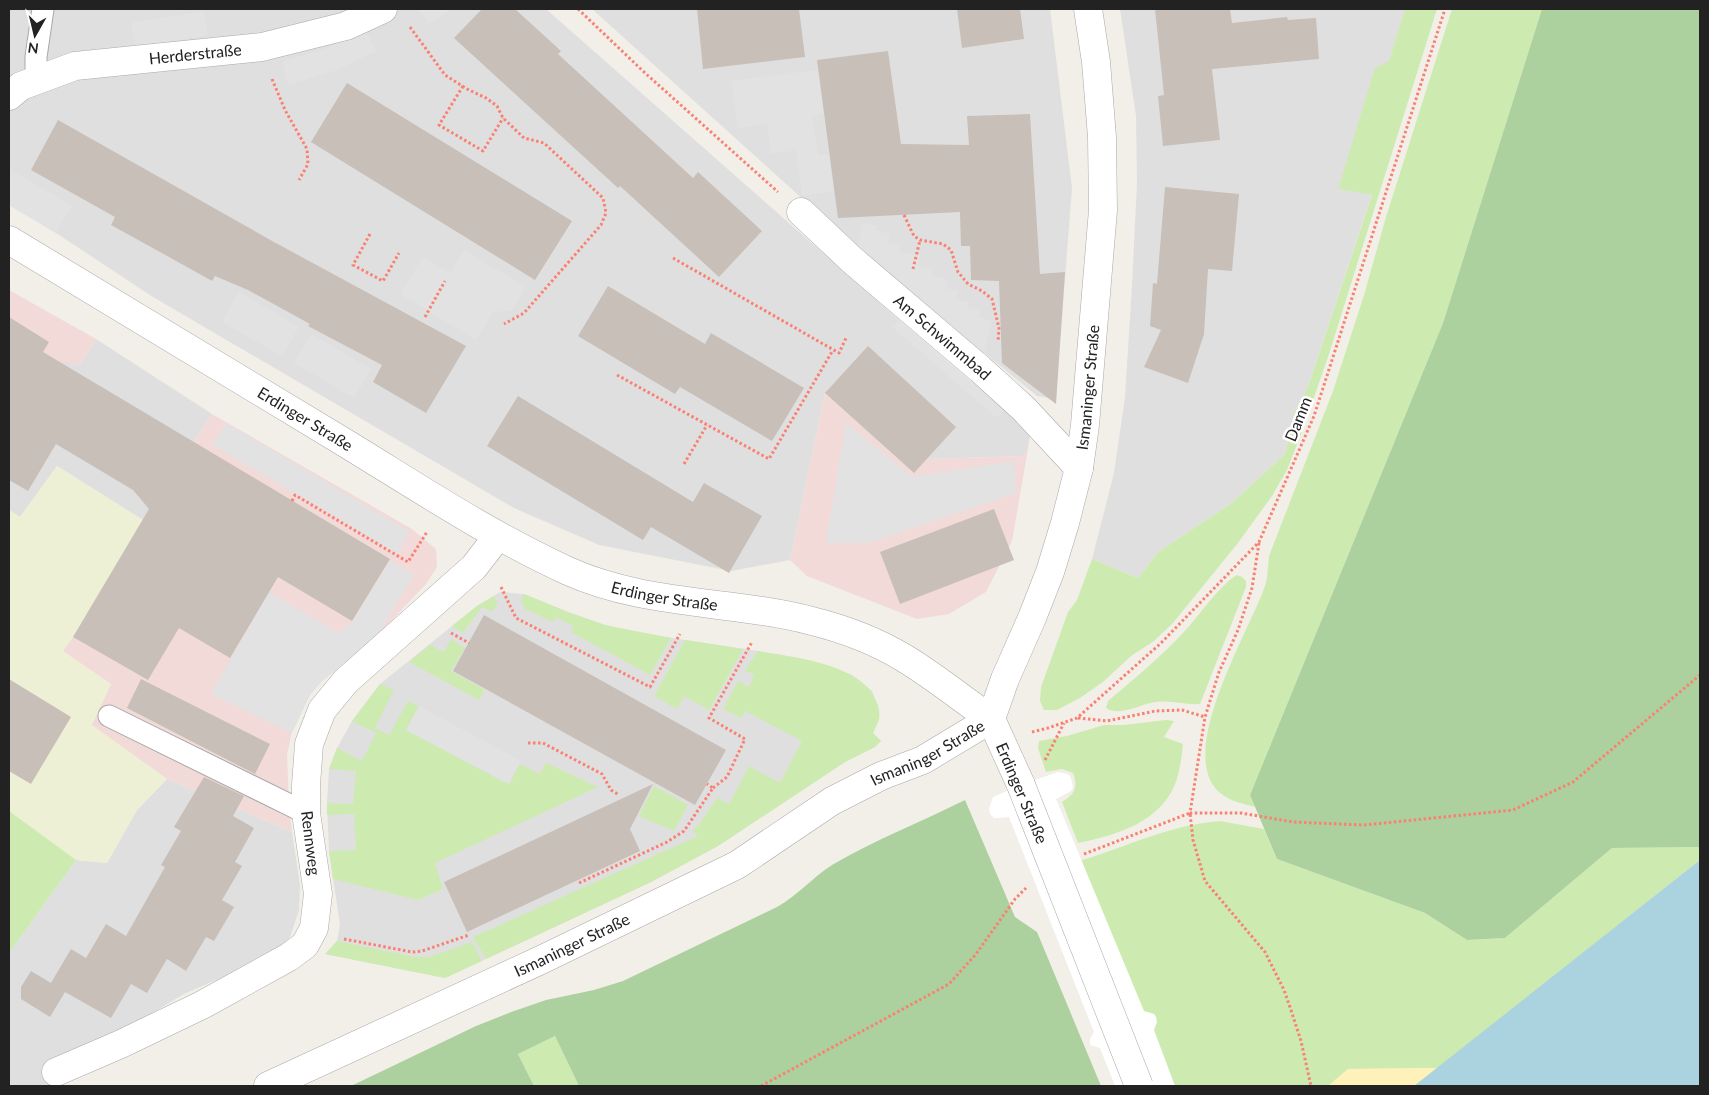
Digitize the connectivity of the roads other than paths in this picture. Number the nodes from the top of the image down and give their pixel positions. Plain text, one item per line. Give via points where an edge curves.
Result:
1 (42, 9) edge
2 (383, 9) edge
3 (1088, 9) edge
4 (36, 80) junction
5 (9, 96) edge
6 (801, 212) road end
7 (9, 240) edge
8 (1078, 468) junction
9 (498, 536) junction
10 (110, 716) dead end
11 (991, 719) junction
12 (306, 814) junction
13 (56, 1072) dead end
14 (268, 1086) edge
15 (1139, 1086) edge

1 - 4 lane
2 - 4 street, Herderstraße via 346,26 262,47 75,66
3 - 8 street, Ismaninger Straße via 1102,137 1102,210 1085,425
4 - 5 street, Herderstraße
6 - 8 street, Am Schwimmbad via 1024,409
7 - 9 street, Erdinger Straße
8 - 11 street, Ismaninger Straße via 1050,572
9 - 11 street, Erdinger Straße via 570,572 645,595 791,616 872,641 905,658
9 - 12 street, Rennweg via 474,567 346,681 322,710 310,744
10 - 12 lane
11 - 14 street, Ismaninger Straße via 923,760 881,776 832,801 737,865
11 - 15 street, Erdinger Straße, bridge via 1021,785
12 - 13 street, Rennweg via 318,894 311,932 305,945 210,1000

